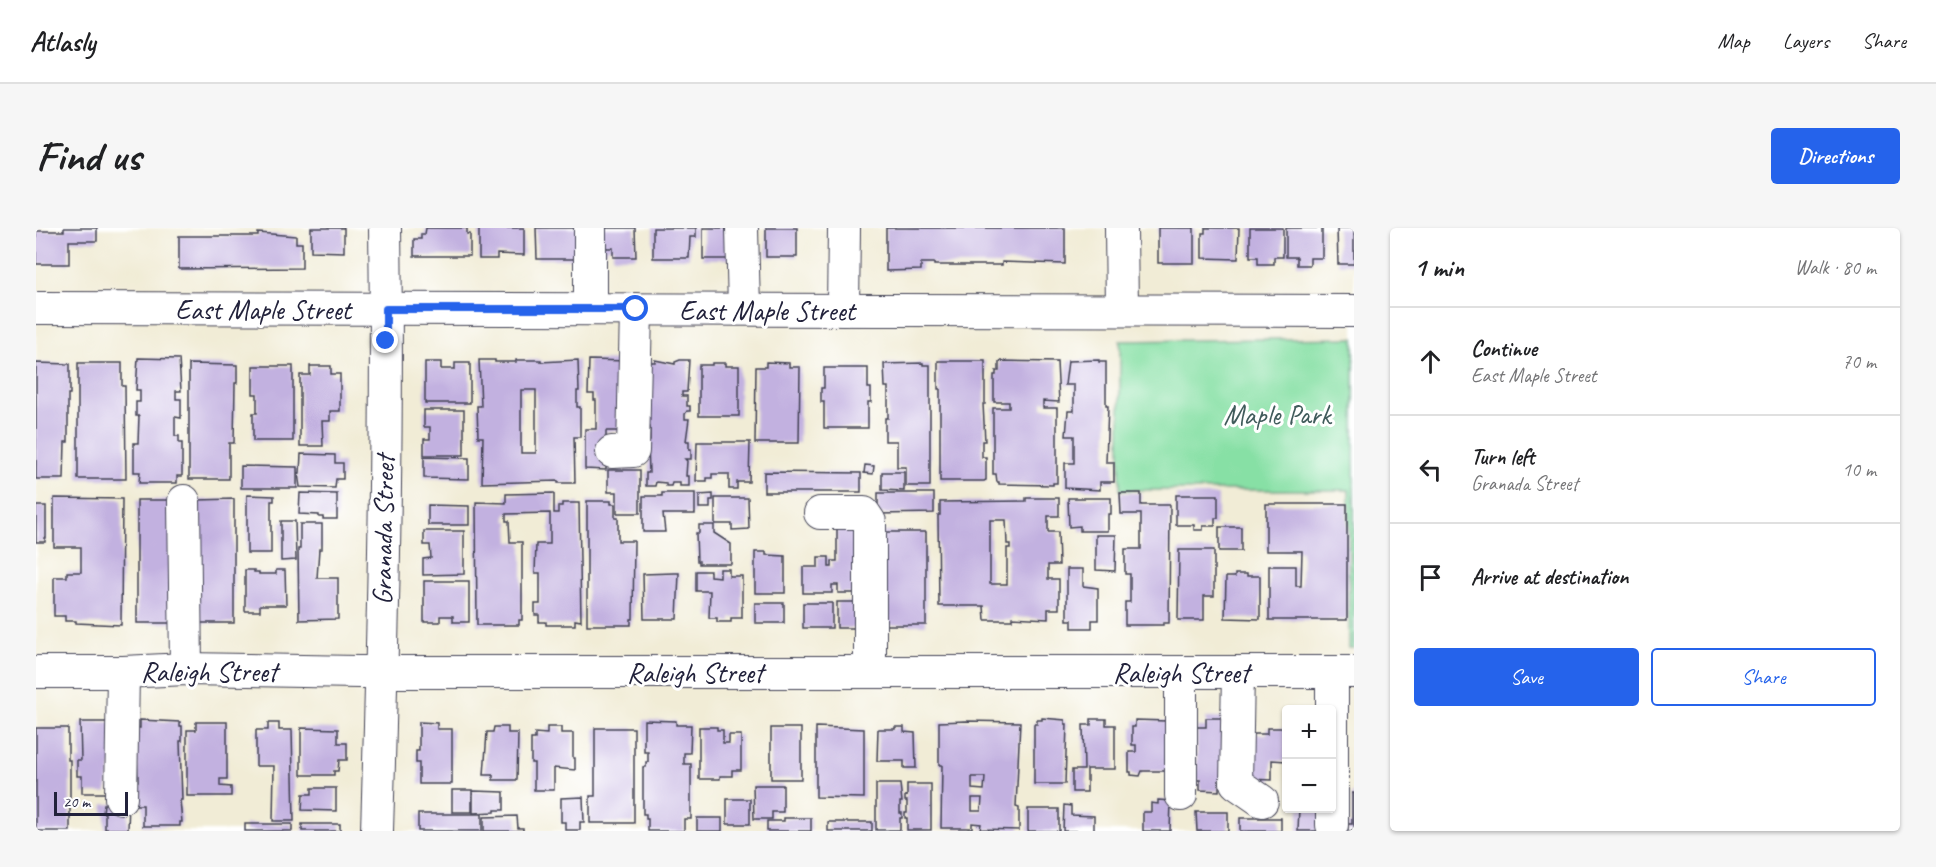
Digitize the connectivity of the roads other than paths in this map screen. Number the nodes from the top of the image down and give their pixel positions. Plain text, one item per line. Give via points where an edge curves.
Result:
1 (385, 228) edge
2 (590, 228) edge
3 (742, 228) edge
4 (844, 228) edge
5 (1121, 228) edge
6 (36, 308) edge
7 (386, 309) junction
8 (590, 309) junction
9 (636, 309) junction
10 (744, 309) junction
11 (843, 310) junction
12 (1122, 310) junction
13 (1354, 311) edge
14 (612, 452) dead end
15 (184, 501) dead end
16 (820, 513) dead end
17 (186, 669) junction
18 (36, 672) edge
19 (123, 672) junction
20 (381, 672) junction
21 (870, 672) junction
22 (1181, 672) junction
23 (1238, 672) junction
24 (1343, 672) edge
25 (1181, 795) dead end
26 (121, 798) dead end
27 (1262, 801) dead end
28 (1332, 825) dead end
29 (377, 831) edge

1 - 7 street, Granada Street
2 - 8 street
3 - 10 street
4 - 11 street
5 - 12 street
6 - 7 street, East Maple Street
7 - 8 street, East Maple Street
7 - 20 street, Granada Street
8 - 9 street, East Maple Street
9 - 10 street, East Maple Street
9 - 14 street via 633,451
10 - 11 street, East Maple Street
11 - 12 street, East Maple Street
12 - 13 street, East Maple Street
15 - 17 street
16 - 21 street via 864,513 870,522
17 - 19 street, Raleigh Street
17 - 20 street, Raleigh Street
18 - 19 street, Raleigh Street
19 - 26 street
20 - 21 street, Raleigh Street
20 - 29 street, Granada Street
21 - 22 street, Raleigh Street
22 - 23 street, Raleigh Street
22 - 25 street
23 - 24 street, Raleigh Street
23 - 27 street via 1236,783
24 - 28 street

